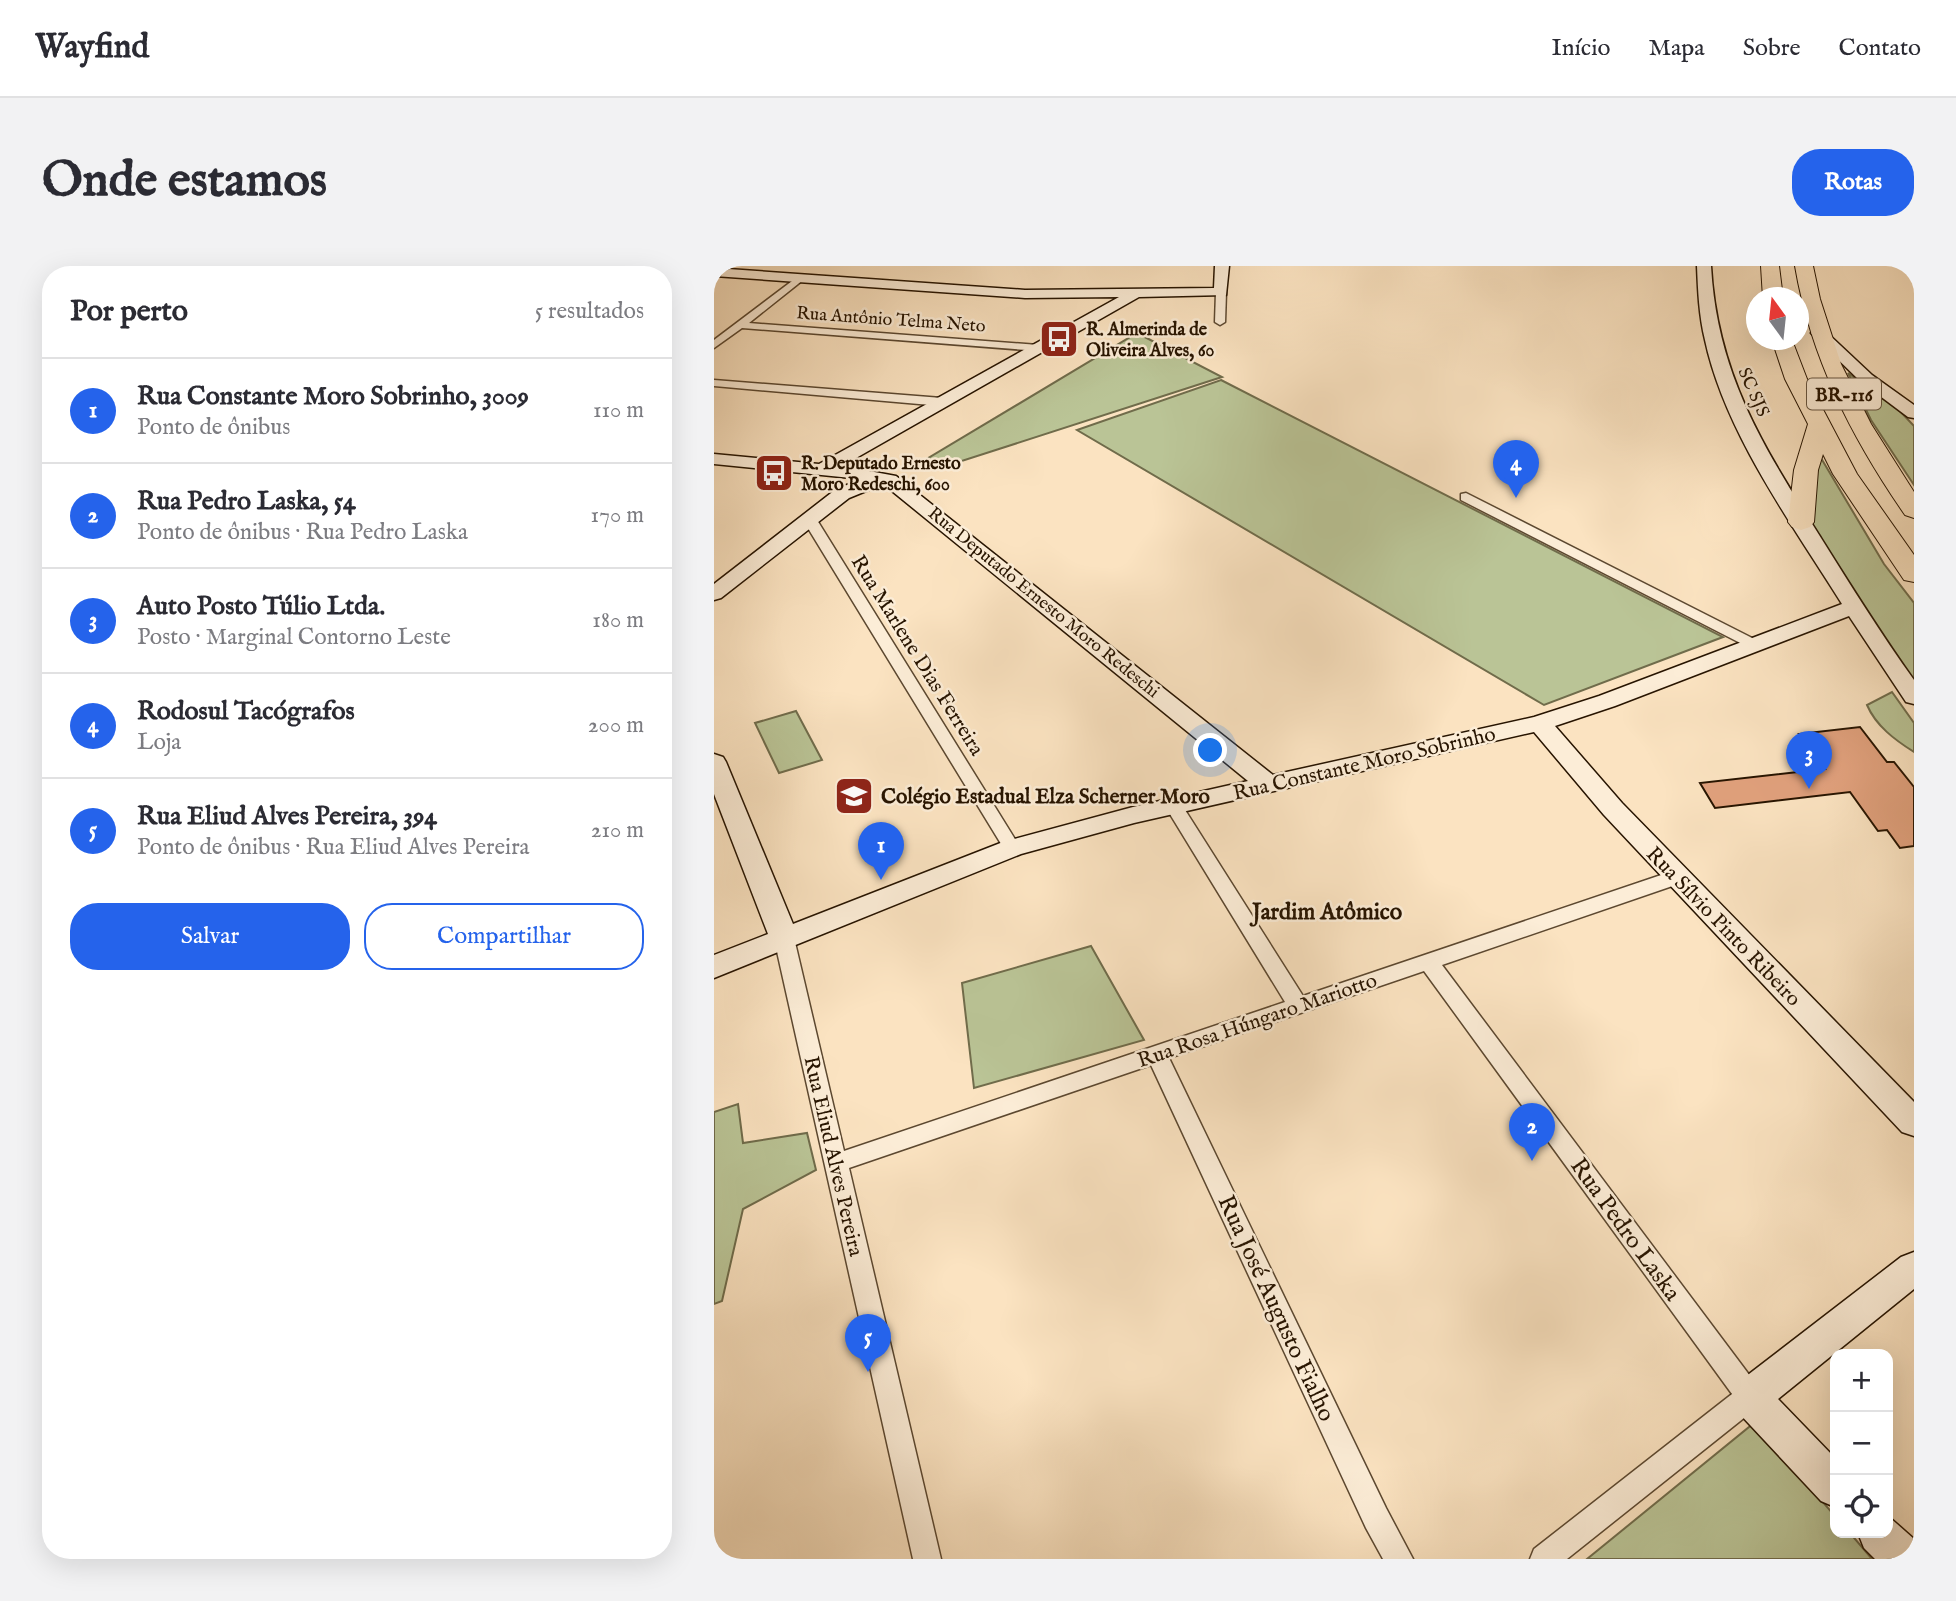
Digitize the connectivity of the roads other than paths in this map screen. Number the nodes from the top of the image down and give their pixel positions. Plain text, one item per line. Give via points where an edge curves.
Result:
1 (1222, 266) edge
2 (1704, 266) edge
3 (1770, 266) edge
4 (1804, 266) edge
5 (714, 272) edge
6 (800, 278) junction
7 (1772, 287) edge
8 (1220, 292) junction
9 (1135, 294) junction
10 (1220, 322) dead end
11 (740, 325) junction
12 (1819, 333) junction
13 (714, 345) edge
14 (1039, 348) junction
15 (1786, 350) edge
16 (714, 383) edge
17 (942, 402) junction
18 (1914, 413) edge
19 (1819, 421) junction
20 (717, 462) edge
21 (823, 469) junction
22 (901, 487) junction
23 (842, 494) junction
24 (1466, 497) dead end
25 (1914, 510) edge
26 (810, 520) junction
27 (1801, 522) junction
28 (1914, 573) edge
29 (714, 594) edge
30 (1854, 607) junction
31 (1755, 645) junction
32 (1914, 697) edge
33 (1540, 723) junction
34 (714, 762) edge
35 (1269, 785) junction
36 (1174, 806) junction
37 (1012, 848) junction
38 (1677, 877) junction
39 (783, 938) junction
40 (1429, 961) junction
41 (714, 967) edge
42 (1298, 1006) junction
43 (1157, 1055) junction
44 (1914, 1123) edge
45 (836, 1163) junction
46 (1914, 1268) edge
47 (1750, 1397) junction
48 (1830, 1482) edge
49 (1884, 1538) edge
50 (928, 1559) edge
51 (1399, 1559) edge
52 (1544, 1559) edge
53 (1904, 1559) edge

1 - 8 street
2 - 27 street, SC SJS via 1709,324 1726,382 1745,425
3 - 7 highway
4 - 12 highway, BR-116
5 - 6 street
6 - 9 street via 1003,293
6 - 11 street
8 - 9 street
8 - 10 street
9 - 14 street
11 - 13 street
11 - 14 street, Rua Antônio Telma Neto
12 - 18 street via 1866,378
12 - 25 highway, BR-116 via 1852,410
14 - 17 street
15 - 19 highway, BR-116
16 - 17 street
17 - 21 street
19 - 27 highway via 1806,470
19 - 28 highway, BR-116 via 1845,474
20 - 21 street, Rua Deputado Ernesto Moro Redeschi
21 - 22 street, Rua Deputado Ernesto Moro Redeschi via 874,475
21 - 23 street via 845,477
22 - 23 street via 868,482
22 - 35 street, Rua Deputado Ernesto Moro Redeschi
23 - 26 street
24 - 31 street
26 - 29 street
26 - 37 street, Rua Marlene Dias Ferreira
27 - 30 street, SC SJS
30 - 31 street, Rua Constante Moro Sobrinho
30 - 32 street, SC SJS
31 - 33 street, Rua Constante Moro Sobrinho
33 - 35 street, Rua Constante Moro Sobrinho
33 - 38 street, Rua Sílvio Pinto Ribeiro
34 - 39 street, Rua Eliud Alves Pereira
35 - 36 street, Rua Constante Moro Sobrinho
36 - 37 street, Rua Constante Moro Sobrinho
36 - 42 street
37 - 39 street, Rua Constante Moro Sobrinho
38 - 40 street, Rua Rosa Húngaro Mariotto
38 - 44 street, Rua Sílvio Pinto Ribeiro
39 - 41 street, Rua Constante Moro Sobrinho
39 - 45 street, Rua Eliud Alves Pereira
40 - 42 street, Rua Rosa Húngaro Mariotto
40 - 47 street, Rua Pedro Laska
42 - 43 street, Rua Rosa Húngaro Mariotto
43 - 45 street, Rua Rosa Húngaro Mariotto
43 - 51 street, Rua José Augusto Fialho
45 - 50 street, Rua Eliud Alves Pereira
46 - 47 street
47 - 48 street, Rua Pedro Laska
47 - 52 street
49 - 53 street

